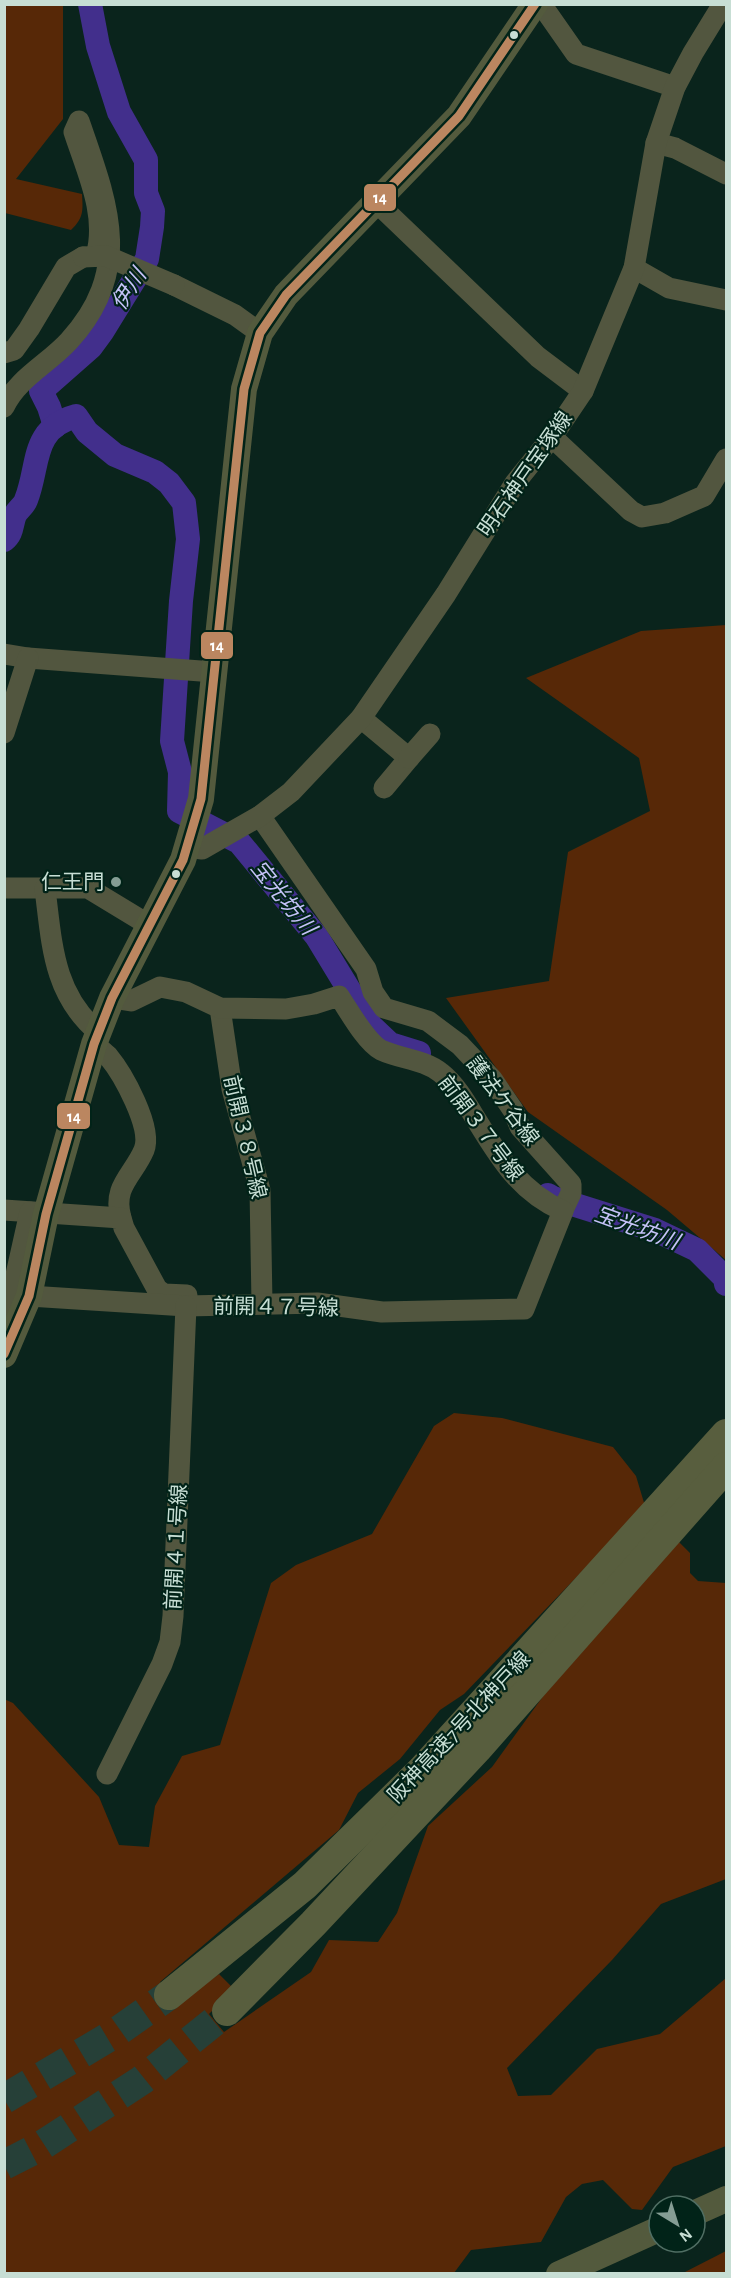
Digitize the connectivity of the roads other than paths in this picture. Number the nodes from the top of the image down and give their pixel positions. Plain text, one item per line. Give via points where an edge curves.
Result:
1 (535, 4) edge
2 (541, 4) edge
3 (723, 4) edge
4 (675, 87) junction
5 (656, 143) junction
6 (726, 174) edge
7 (375, 201) junction
8 (89, 257) junction
9 (634, 268) junction
10 (726, 300) edge
11 (260, 333) junction
12 (4, 353) edge
13 (583, 391) junction
14 (4, 407) edge
15 (552, 437) junction
16 (726, 459) edge
17 (4, 654) edge
18 (28, 658) junction
19 (207, 672) junction
20 (361, 718) junction
21 (4, 733) edge
22 (430, 734) dead end
23 (409, 758) junction
24 (384, 788) dead end
25 (260, 816) junction
26 (192, 830) junction
27 (4, 888) edge
28 (45, 889) junction
29 (149, 925) junction
30 (112, 998) junction
31 (220, 1008) junction
32 (96, 1038) junction
33 (567, 1201) dead end
34 (4, 1210) edge
35 (38, 1213) junction
36 (121, 1218) junction
37 (29, 1296) junction
38 (262, 1303) junction
39 (194, 1306) junction
40 (4, 1308) edge
41 (524, 1309) joint
42 (4, 1355) edge
43 (726, 1434) edge
44 (726, 1467) edge
45 (595, 1597) junction
46 (107, 1774) dead end
47 (169, 1995) tunnel mouth
48 (227, 2011) tunnel mouth
49 (726, 2199) edge
50 (707, 2208) edge
51 (647, 2234) edge
52 (559, 2274) edge

1 - 7 main road via 459,116
2 - 4 street via 576,54
3 - 4 street, 明石神戸宝塚線
4 - 5 street, 明石神戸宝塚線
5 - 6 street via 675,148
5 - 9 street, 明石神戸宝塚線
7 - 11 main road via 285,294
7 - 13 street via 538,357
8 - 11 street, bridge via 106,256 174,285 235,315
8 - 12 street via 66,267 14,350
8 - 14 street via 101,240 99,217 74,132 79,121 110,224 110,247 99,298 68,342 31,374
9 - 10 street via 669,288
9 - 13 street, 明石神戸宝塚線
11 - 19 main road via 244,389
13 - 15 street, 明石神戸宝塚線
15 - 16 street via 642,518 704,496
15 - 20 street, 明石神戸宝塚線 via 515,483 446,594
17 - 18 street
18 - 19 street
18 - 21 street
19 - 26 main road via 201,799
20 - 23 street
20 - 25 street, 明石神戸宝塚線 via 291,792
22 - 23 street
23 - 24 street
25 - 26 street, 明石神戸宝塚線 via 202,849
25 - 33 street, 護法ケ谷線 via 366,969 373,992 384,1008 428,1022 460,1045 492,1079 520,1127 571,1184
26 - 29 main road
27 - 28 street
28 - 29 street via 88,888
28 - 32 street via 60,981
29 - 30 main road
30 - 31 street, 前開３７号線 via 130,1001 160,987 186,992
30 - 32 main road
31 - 38 street, 前開３８号線 via 232,1089 260,1190
31 - 41 street, 前開３７号線 via 286,1009 339,996 379,1048 440,1072 461,1094 507,1169 562,1211
32 - 35 main road
32 - 36 street via 125,1082 146,1135 145,1148 118,1196
34 - 35 street
35 - 36 street
35 - 37 main road
35 - 40 street
36 - 39 street via 158,1289 164,1294 195,1295
37 - 39 street, 前開４７号線
37 - 42 main road
38 - 39 street, 前開４７号線
38 - 41 street, 前開４７号線 via 317,1303 382,1312
39 - 46 street, 前開４１号線 via 170,1642
43 - 45 highway, 阪神高速7号北神戸線
44 - 45 highway, 阪神高速7号北神戸線
45 - 47 highway, 阪神高速7号北神戸線 via 328,1863 269,1916
45 - 48 highway, 阪神高速7号北神戸線 via 477,1749
49 - 50 main road
51 - 52 main road

